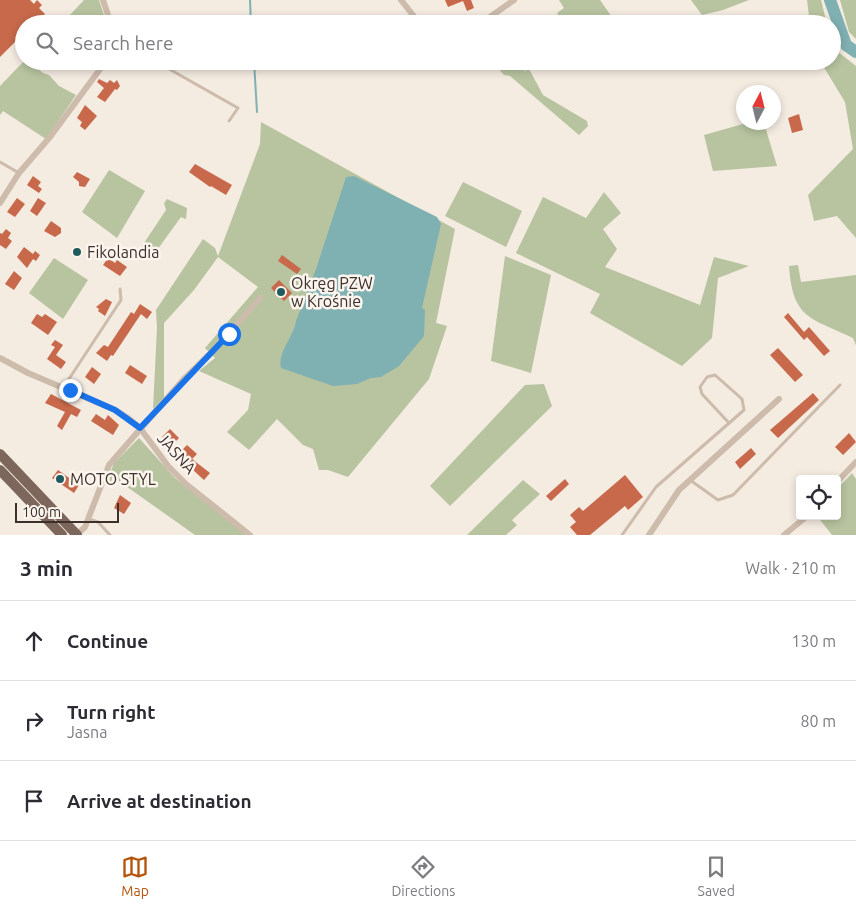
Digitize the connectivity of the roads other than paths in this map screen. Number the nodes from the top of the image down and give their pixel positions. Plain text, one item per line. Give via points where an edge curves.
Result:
1 (103, 0) edge
2 (401, 0) edge
3 (514, 0) edge
4 (108, 15) edge
5 (413, 15) edge
6 (493, 15) edge
7 (99, 70) edge
8 (171, 70) edge
9 (229, 120) dead end
10 (0, 162) edge
11 (18, 173) junction
12 (0, 203) edge
13 (120, 289) dead end
14 (260, 298) dead end
15 (0, 358) edge
16 (840, 385) dead end
17 (63, 388) junction
18 (779, 399) dead end
19 (729, 423) junction
20 (140, 428) junction
21 (0, 454) edge
22 (856, 462) edge
23 (0, 470) edge
24 (841, 478) edge
25 (690, 480) junction
26 (88, 518) junction
27 (802, 520) edge
28 (62, 535) edge
29 (76, 535) edge
30 (110, 535) edge
31 (250, 535) edge
32 (622, 535) edge
33 (650, 535) edge
34 (784, 535) edge

1 - 4 street
2 - 5 street
3 - 6 street
7 - 11 street via 50,137
8 - 9 lane via 238,108
10 - 11 lane
11 - 12 street
13 - 17 lane via 121,300
14 - 20 street
15 - 17 street, JASNA
16 - 25 lane via 732,495 718,500
17 - 20 street, JASNA via 115,410
18 - 25 street
19 - 19 lane via 702,394 700,387 707,377 715,375 742,399 744,410
19 - 32 lane via 656,487
20 - 26 street via 109,464
20 - 31 street, JASNA via 186,484
21 - 29 main road
22 - 24 street
23 - 28 main road
25 - 33 street via 679,490
26 - 29 street via 85,527
26 - 30 lane via 98,522
27 - 34 street

